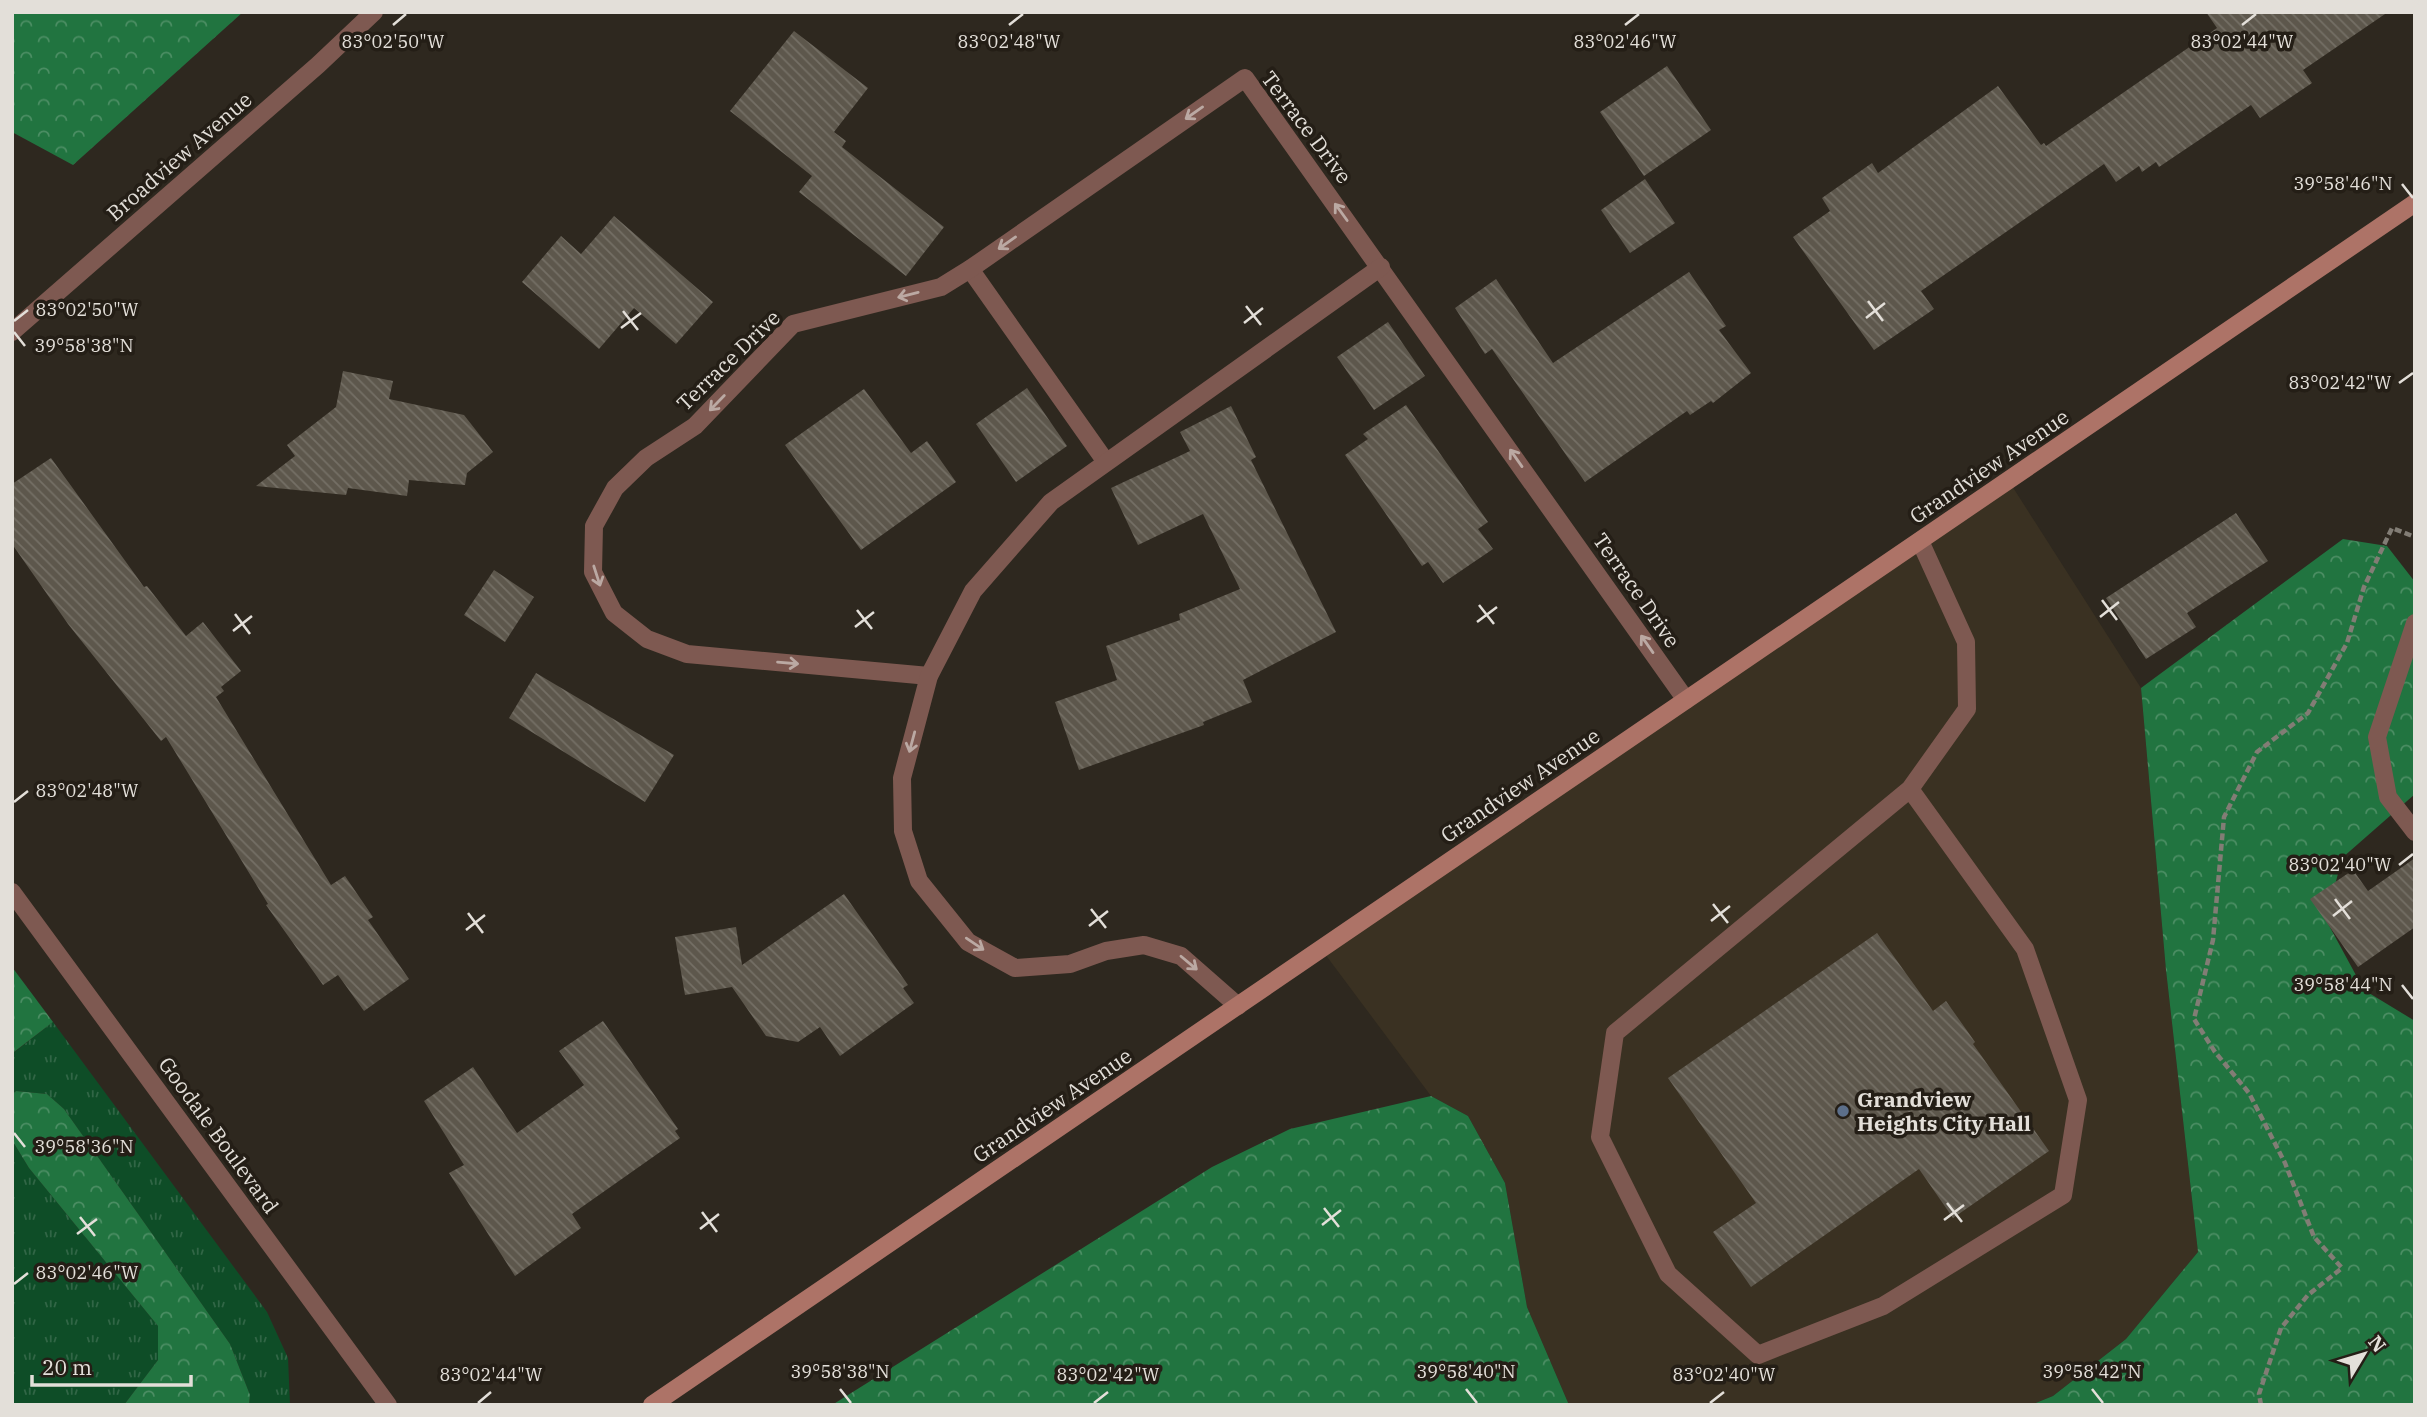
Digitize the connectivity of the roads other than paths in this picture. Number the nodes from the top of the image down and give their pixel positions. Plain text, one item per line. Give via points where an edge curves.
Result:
1 (374, 12) edge
2 (2415, 203) edge
3 (1381, 267) junction
4 (970, 269) junction
5 (12, 332) edge
6 (1106, 463) junction
7 (1920, 541) junction
8 (2415, 624) edge
9 (929, 676) junction
10 (1686, 700) junction
11 (1910, 789) junction
12 (2415, 832) edge
13 (12, 892) edge
14 (1238, 1006) junction
15 (388, 1405) edge
16 (652, 1405) edge

1 - 5 street, Broadview Avenue
2 - 7 main road, Grandview Avenue
3 -> 4 street, Terrace Drive via 1245,78
3 - 6 street
10 -> 3 street, Terrace Drive
4 - 6 street
4 -> 9 street, Terrace Drive via 941,287 793,324 695,425 646,458 615,488 594,526 593,572 614,613 647,639 687,654
6 - 9 street via 1051,502 972,591
7 - 10 main road, Grandview Avenue
7 - 11 street via 1966,642 1967,709
8 - 12 street via 2377,737 2388,797
9 -> 14 street via 902,778 903,831 919,881 968,942 1015,968 1070,964 1106,951 1144,945 1181,956
10 - 14 main road, Grandview Avenue
11 - 11 street via 1615,1033 1600,1137 1668,1274 1758,1355 1883,1306 2063,1195 2078,1100 2025,949
13 - 15 street, Goodale Boulevard
14 - 16 main road, Grandview Avenue

